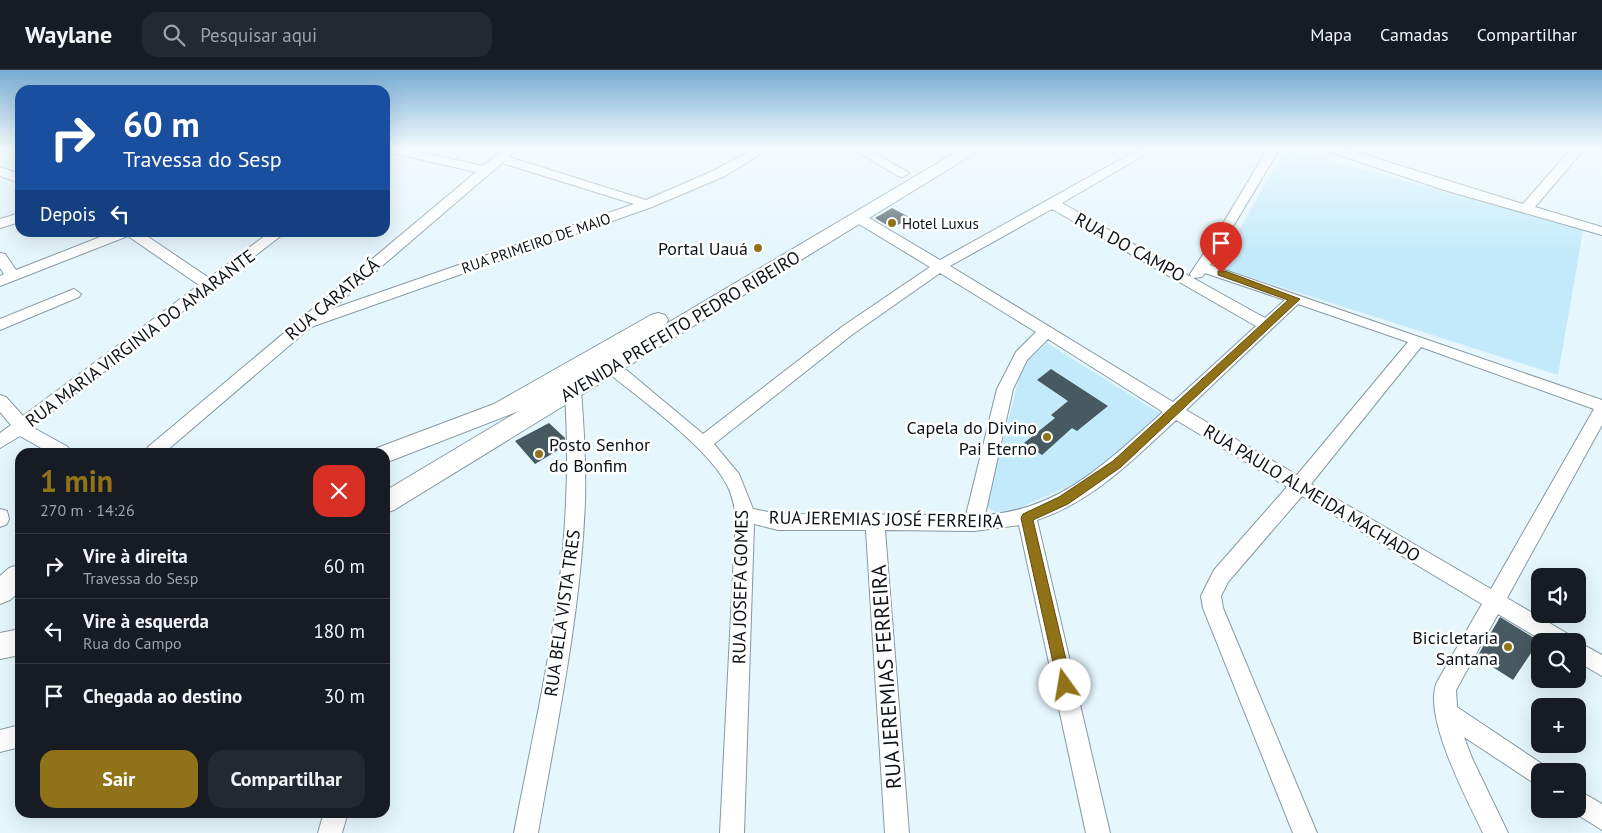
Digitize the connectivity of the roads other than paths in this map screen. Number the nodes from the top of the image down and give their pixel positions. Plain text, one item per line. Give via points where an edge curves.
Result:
1 (470, 184) edge
2 (582, 184) edge
3 (695, 184) edge
4 (901, 184) edge
5 (1087, 184) edge
6 (1253, 184) edge
7 (1446, 184) edge
8 (1548, 184) edge
9 (1052, 203) junction
10 (648, 204) junction
11 (1526, 208) junction
12 (851, 214) junction
13 (15, 219) edge
14 (0, 224) edge
15 (1602, 231) edge
16 (116, 237) edge
17 (137, 237) edge
18 (272, 237) edge
19 (0, 257) edge
20 (940, 266) junction
21 (1203, 266) junction
22 (7, 278) edge
23 (1190, 282) junction
24 (210, 285) junction
25 (74, 294) dead end
26 (1295, 299) junction
27 (0, 325) edge
28 (302, 325) junction
29 (1266, 326) junction
30 (1047, 331) junction
31 (1418, 340) junction
32 (612, 367) junction
33 (566, 385) junction
34 (0, 401) edge
35 (1602, 406) edge
36 (1602, 410) edge
37 (1176, 412) junction
38 (22, 428) junction
39 (423, 441) junction
40 (0, 442) edge
41 (702, 444) junction
42 (53, 448) edge
43 (159, 448) edge
44 (390, 452) edge
45 (443, 469) junction
46 (1299, 486) junction
47 (390, 500) edge
48 (745, 515) junction
49 (1027, 518) junction
50 (875, 522) junction
51 (974, 523) junction
52 (1494, 601) junction
53 (1548, 633) edge
54 (15, 643) edge
55 (0, 646) edge
56 (1586, 656) edge
57 (1602, 666) edge
58 (1445, 711) junction
59 (15, 737) edge
60 (0, 741) edge
61 (1531, 770) edge
62 (1586, 807) edge
63 (334, 818) edge
64 (1602, 818) edge
65 (330, 833) edge
66 (526, 833) edge
67 (732, 833) edge
68 (897, 833) edge
69 (1098, 833) edge
70 (1305, 833) edge
71 (1496, 833) edge

1 - 28 street, RUA CARATACÁ
2 - 10 street
3 - 10 street, RUA PRIMEIRO DE MAIO
4 - 12 main road, AVENIDA PREFEITO PEDRO RIBEIRO
5 - 9 street
6 - 21 street, RUA DO CAMPO
7 - 11 street
8 - 11 street
9 - 20 street
9 - 23 street, RUA DO CAMPO
10 - 28 street, RUA PRIMEIRO DE MAIO
11 - 15 street
12 - 20 street, RUA PAULO ALMEIDA MACHADO
12 - 32 main road, AVENIDA PREFEITO PEDRO RIBEIRO
12 - 33 main road, AVENIDA PREFEITO PEDRO RIBEIRO
13 - 14 street
16 - 22 street
17 - 24 street
18 - 24 street, RUA MARIA VIRGINIA DO AMARANTE
19 - 22 street
20 - 30 street, RUA PAULO ALMEIDA MACHADO
20 - 41 street via 848,330
21 - 23 street, RUA DO CAMPO
21 - 26 street, RUA DO CAMPO
23 - 29 street
24 - 38 street, RUA MARIA VIRGINIA DO AMARANTE
25 - 27 street
26 - 29 street, RUA JEREMIAS JOSÉ FERREIRA
26 - 31 street, RUA DO CAMPO
28 - 43 street, RUA CARATACÁ
29 - 37 street, RUA JEREMIAS JOSÉ FERREIRA
30 - 37 street, RUA PAULO ALMEIDA MACHADO
30 - 51 street via 1026,349 1012,370
31 - 35 street, RUA DO CAMPO
31 - 46 street
32 - 33 main road, AVENIDA PREFEITO PEDRO RIBEIRO
32 - 41 street, RUA JOSEFA GOMES
33 - 39 main road, AVENIDA PREFEITO PEDRO RIBEIRO
33 - 45 main road, AVENIDA PREFEITO PEDRO RIBEIRO
33 - 66 street, RUA BELA VISTA TRES via 577,465 575,524 560,636
34 - 38 street
36 - 52 street
37 - 46 street, RUA PAULO ALMEIDA MACHADO
37 - 49 street, RUA JEREMIAS JOSÉ FERREIRA via 1087,486 1052,508
38 - 40 street, RUA MARIA VIRGINIA DO AMARANTE
38 - 42 street
39 - 44 main road, AVENIDA PREFEITO PEDRO RIBEIRO
39 - 45 main road via 428,461
41 - 48 street, RUA JOSEFA GOMES via 732,478 741,495
45 - 47 main road, AVENIDA PREFEITO PEDRO RIBEIRO
46 - 52 street, RUA PAULO ALMEIDA MACHADO
46 - 70 street via 1221,576 1211,596 1213,608
48 - 50 street, RUA JEREMIAS JOSÉ FERREIRA via 778,522
48 - 67 street, RUA JOSEFA GOMES
49 - 51 street, RUA JEREMIAS JOSÉ FERREIRA
49 - 69 street
50 - 51 street, RUA JEREMIAS JOSÉ FERREIRA
50 - 68 street, RUA JEREMIAS FERREIRA
52 - 53 street, RUA PAULO ALMEIDA MACHADO
52 - 58 street via 1445,689
54 - 55 main road
56 - 57 street
58 - 61 street
58 - 71 street via 1458,752
59 - 60 street
62 - 64 street
63 - 65 street

